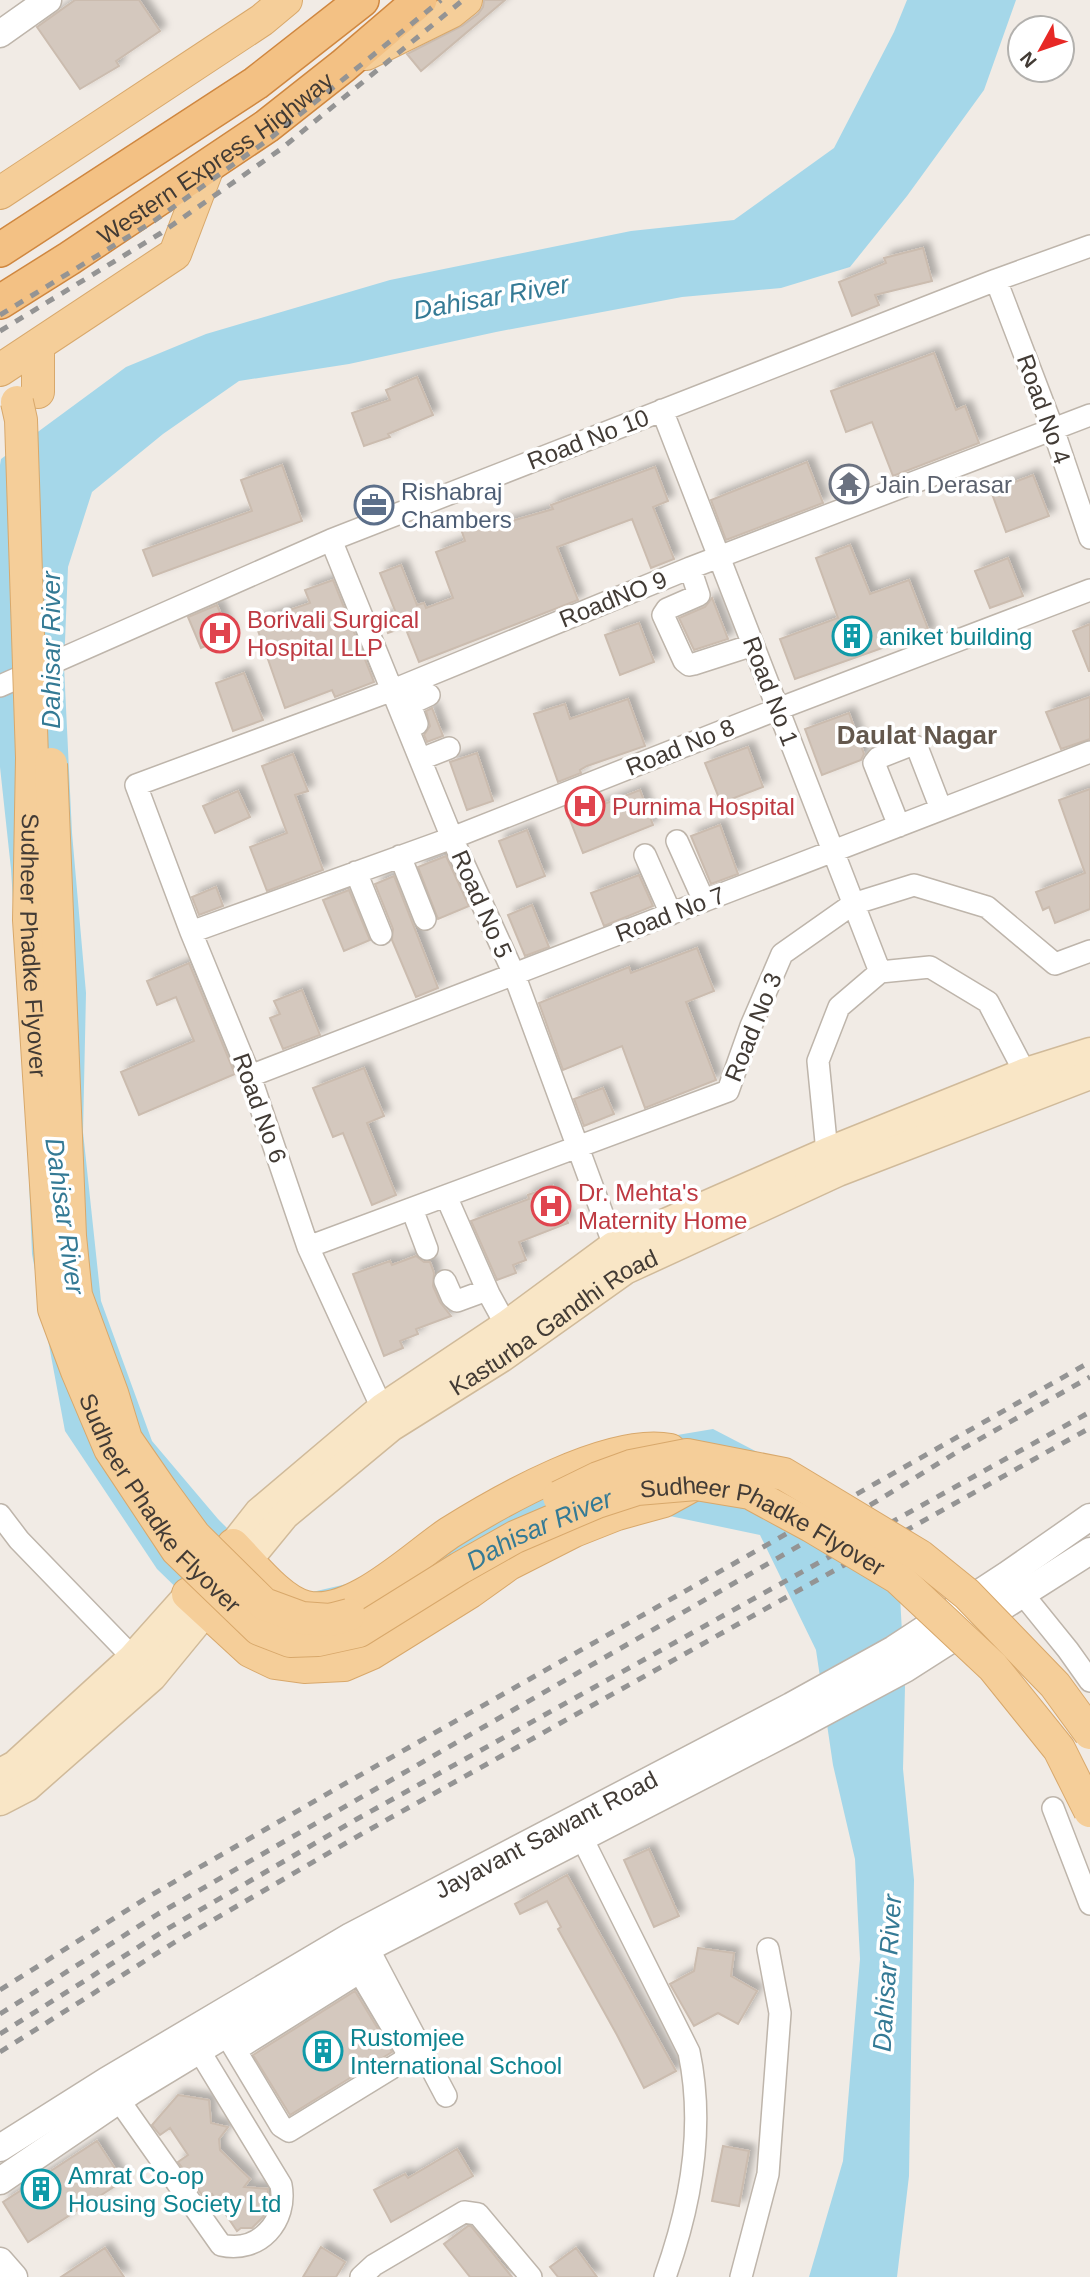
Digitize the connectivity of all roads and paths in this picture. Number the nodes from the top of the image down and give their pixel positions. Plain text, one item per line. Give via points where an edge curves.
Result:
1 (48, 0) edge
2 (286, 0) edge
3 (337, 0) edge
4 (362, 0) edge
5 (420, 0) edge
6 (466, 0) edge
7 (323, 33) junction
8 (0, 34) edge
9 (343, 66) junction
10 (208, 167) junction
11 (0, 193) edge
12 (1090, 246) edge
13 (0, 250) edge
14 (996, 280) junction
15 (0, 302) edge
16 (38, 346) junction
17 (2, 368) edge
18 (28, 397) junction
19 (662, 410) junction
20 (1090, 415) edge
21 (1053, 429) junction
22 (1090, 538) edge
23 (331, 540) junction
24 (719, 557) junction
25 (690, 568) junction
26 (1090, 590) edge
27 (753, 645) junction
28 (0, 686) edge
29 (417, 691) junction
30 (778, 709) junction
31 (1090, 752) edge
32 (136, 785) joint
33 (940, 806) junction
34 (897, 821) junction
35 (452, 838) junction
36 (677, 841) dead end
37 (833, 851) junction
38 (645, 855) dead end
39 (403, 863) junction
40 (359, 879) junction
41 (702, 897) junction
42 (853, 904) junction
43 (669, 910) junction
44 (425, 919) dead end
45 (191, 932) junction
46 (381, 934) dead end
47 (1090, 951) edge
48 (880, 972) junction
49 (514, 974) junction
50 (1090, 1052) edge
51 (1090, 1075) edge
52 (250, 1076) junction
53 (1031, 1083) junction
54 (576, 1148) junction
55 (833, 1162) junction
56 (446, 1196) junction
57 (412, 1209) junction
58 (457, 1222) junction
59 (308, 1247) junction
60 (619, 1258) junction
61 (444, 1281) dead end
62 (487, 1290) junction
63 (499, 1339) junction
64 (387, 1418) junction
65 (692, 1469) junction
66 (0, 1516) edge
67 (1090, 1517) edge
68 (249, 1543) junction
69 (1090, 1551) edge
70 (1015, 1585) junction
71 (197, 1603) junction
72 (142, 1668) junction
73 (1090, 1681) edge
74 (793, 1717) junction
75 (1090, 1733) edge
76 (0, 1773) edge
77 (0, 1801) edge
78 (1053, 1808) dead end
79 (1090, 1811) edge
80 (582, 1838) junction
81 (1090, 1904) edge
82 (768, 1949) dead end
83 (355, 1955) junction
84 (226, 2033) junction
85 (194, 2041) junction
86 (112, 2091) junction
87 (446, 2096) dead end
88 (0, 2148) edge
89 (0, 2181) edge
90 (0, 2261) edge
91 (14, 2277) edge
92 (361, 2277) edge
93 (531, 2277) edge
94 (665, 2277) edge
95 (741, 2277) edge

1 - 8 street
2 - 11 main road
3 - 7 main road
4 - 7 highway, Western Express Highway
5 - 9 highway, Western Express Highway
6 - 9 main road via 452,12
7 - 13 highway, Western Express Highway via 183,133
9 - 10 highway, Western Express Highway
10 - 15 highway, Western Express Highway
10 - 16 main road via 175,254
12 - 14 street, Road No 10
14 - 19 street, Road No 10
14 - 21 street, Road No 4
16 - 17 main road
16 - 18 main road, Sudheer Phadke Flyover
17 - 18 main road, Sudheer Phadke Flyover
18 - 65 main road, Sudheer Phadke Flyover, bridge via 45,635 70,1236 76,1294 126,1439 195,1536 264,1604 302,1618 330,1620 365,1610 447,1559 598,1478 631,1466
19 - 23 street, Road No 10
19 - 24 street, Road No 1
20 - 21 street, RoadNO 9
21 - 22 street, Road No 4
21 - 24 street, RoadNO 9
23 - 28 street, Road No 10
23 - 29 street, Road No 5
24 - 25 street, RoadNO 9
24 - 27 street, Road No 1
25 - 27 street via 699,595 663,615 684,661 689,665
25 - 29 street, RoadNO 9
26 - 30 street, Road No 8
27 - 30 street, Road No 1
29 - 32 street, RoadNO 9
29 - 35 street, Road No 5 via 423,742
30 - 35 street, Road No 8
30 - 37 street, Road No 1
31 - 33 street, Road No 7
32 - 45 street, Road No 6
33 - 34 street, Road No 7
33 - 34 street via 917,747 911,745 874,763
34 - 37 street, Road No 7
35 - 39 street, Road No 8
35 - 49 street, Road No 5
36 - 41 street
37 - 41 street, Road No 7
37 - 42 street, Road No 1
38 - 43 street
39 - 40 street, Road No 8
39 - 44 street
40 - 45 street, Road No 8
40 - 46 street
41 - 43 street, Road No 7
42 - 47 street, Road No 3 via 914,885 987,907 1055,964
42 - 48 street, Road No 1
42 - 54 street, Road No 3 via 782,954 728,1091
43 - 49 street, Road No 7
45 - 52 street, Road No 6
48 - 53 street via 930,967 988,1002
48 - 55 street via 839,1007 818,1061
49 - 52 street, Road No 7
49 - 54 street, Road No 5
50 - 53 main road, Kasturba Gandhi Road
51 - 53 main road, Kasturba Gandhi Road
52 - 59 street, Road No 6
53 - 55 main road, Kasturba Gandhi Road
54 - 56 street, Road No 3
54 - 60 street, Road No 5
55 - 60 main road, Kasturba Gandhi Road
56 - 57 street, Road No 3
56 - 58 street
57 - 58 street via 425,1242
57 - 59 street, Road No 3
58 - 62 street
59 - 64 street, Road No 6
60 - 63 main road, Kasturba Gandhi Road
61 - 62 street via 457,1301
62 - 63 street
63 - 64 main road, Kasturba Gandhi Road
64 - 68 main road, Kasturba Gandhi Road
65 - 68 main road via 668,1449 649,1447 605,1456 507,1500 339,1605 308,1608 293,1603
65 - 71 main road via 664,1501 574,1531 509,1564 372,1653 344,1665 275,1663 250,1651
65 - 75 main road, Sudheer Phadke Flyover, bridge via 784,1474 920,1556 967,1594 1055,1685
65 - 79 main road, Sudheer Phadke Flyover, bridge via 750,1493 898,1578 1001,1678 1059,1749
66 - 72 street
67 - 70 street, Jayavant Sawant Road
68 - 71 main road, Kasturba Gandhi Road, bridge
69 - 70 street, Jayavant Sawant Road
70 - 73 street
70 - 74 street, Jayavant Sawant Road via 899,1659
71 - 72 main road, Kasturba Gandhi Road via 173,1652
71 - 72 main road via 156,1629
72 - 76 main road
72 - 77 main road via 27,1787
74 - 80 street, Jayavant Sawant Road
74 - 83 street, Jayavant Sawant Road
78 - 81 street
80 - 83 street, Jayavant Sawant Road
80 - 94 street via 690,2052 696,2087 694,2169
82 - 95 street via 780,2012 768,2174
83 - 84 street, Jayavant Sawant Road
83 - 84 street via 407,2052 403,2061 289,2131 281,2126
83 - 87 street
84 - 85 street, Jayavant Sawant Road
85 - 86 street, Jayavant Sawant Road
85 - 86 street via 281,2185 281,2212 275,2225 256,2242 232,2248 221,2245
86 - 88 street, Jayavant Sawant Road
86 - 89 street, Jayavant Sawant Road
90 - 91 street
92 - 93 street via 464,2212 478,2214

